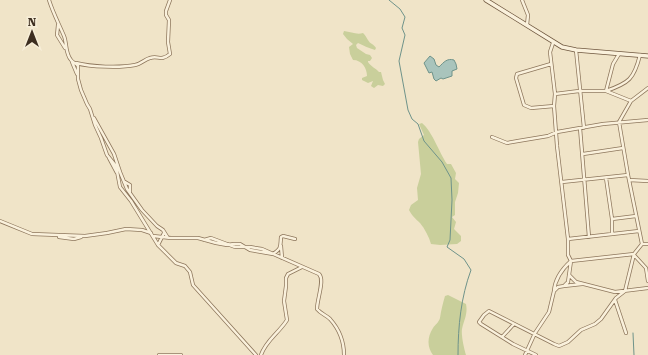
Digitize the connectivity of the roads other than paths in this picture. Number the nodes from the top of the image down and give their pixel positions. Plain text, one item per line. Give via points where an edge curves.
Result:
1 (49, 0) edge
2 (170, 0) edge
3 (486, 0) edge
4 (522, 0) edge
5 (58, 24) junction
6 (527, 26) junction
7 (553, 43) junction
8 (66, 48) junction
9 (576, 50) junction
10 (619, 54) junction
11 (640, 55) junction
12 (648, 56) edge
13 (71, 60) junction
14 (76, 63) junction
15 (551, 64) junction
16 (78, 78) junction
17 (648, 88) edge
18 (606, 90) junction
19 (579, 91) junction
20 (555, 94) junction
21 (632, 101) junction
22 (554, 106) junction
23 (93, 116) junction
24 (648, 120) edge
25 (619, 122) junction
26 (580, 128) junction
27 (584, 128) junction
28 (557, 132) junction
29 (492, 137) dead end
30 (623, 148) junction
31 (583, 154) junction
32 (628, 175) junction
33 (606, 178) junction
34 (629, 180) junction
35 (584, 181) junction
36 (648, 181) edge
37 (562, 182) junction
38 (636, 216) junction
39 (612, 219) junction
40 (0, 221) edge
41 (639, 231) junction
42 (151, 233) junction
43 (164, 233) junction
44 (612, 234) junction
45 (153, 236) junction
46 (590, 237) junction
47 (162, 238) junction
48 (168, 238) junction
49 (295, 239) dead end
50 (568, 239) junction
51 (642, 244) junction
52 (648, 244) edge
53 (158, 245) junction
54 (281, 246) junction
55 (273, 254) junction
56 (634, 254) junction
57 (282, 258) junction
58 (571, 261) junction
59 (303, 267) junction
60 (569, 275) junction
61 (648, 281) edge
62 (582, 284) junction
63 (564, 286) junction
64 (648, 288) edge
65 (554, 291) junction
66 (625, 291) junction
67 (615, 300) junction
68 (514, 324) junction
69 (535, 333) junction
70 (626, 333) dead end
71 (502, 337) junction
72 (527, 351) junction
73 (160, 355) edge
74 (181, 355) edge
75 (256, 355) edge
76 (261, 355) edge
77 (344, 355) edge
78 (525, 355) edge
79 (536, 355) edge

1 - 5 street
2 - 14 street via 166,10 169,20 170,54 166,57 150,58 137,65 112,67
3 - 6 main road
4 - 6 street via 528,16
5 - 8 street
5 - 8 street via 57,35
6 - 7 main road
7 - 9 main road
7 - 15 street via 550,52
8 - 13 street
9 - 10 main road
9 - 19 street
10 - 11 main road
10 - 18 street via 613,64
11 - 12 main road
11 - 18 street via 632,77 627,82
13 - 14 street
13 - 16 street
14 - 16 street
15 - 20 street
15 - 22 street via 517,74 516,78 524,105 531,108
16 - 23 street
17 - 21 street
18 - 19 street
18 - 21 street
19 - 20 street
19 - 27 street
20 - 22 street
21 - 25 street
22 - 28 street
23 - 42 street via 107,155 116,166 120,187
23 - 43 street via 114,154 124,180 130,185 130,193
24 - 25 street
25 - 27 street
25 - 30 street
26 - 27 street
26 - 28 street
26 - 31 street
28 - 29 street via 544,137 507,143
28 - 37 street
30 - 31 street
30 - 32 street
31 - 35 street
32 - 33 street
32 - 34 street
33 - 35 street
33 - 39 street
34 - 36 street
34 - 38 street
35 - 37 street
35 - 46 street
37 - 50 street
38 - 39 street
38 - 41 street
39 - 44 street
40 - 42 street via 19,230 74,239 126,229
41 - 44 street
41 - 51 street
42 - 45 street
43 - 47 street
43 - 48 street
44 - 46 street
45 - 47 street
45 - 53 street
46 - 50 street
47 - 48 street
47 - 53 street
48 - 55 street via 198,238 227,245 240,244 252,251
49 - 54 street via 281,237
50 - 58 street via 568,255
51 - 52 street
51 - 56 street
53 - 75 street via 176,263 185,266 190,272 193,285
54 - 55 street
54 - 57 street
55 - 57 street
56 - 58 street
56 - 61 street via 646,268
56 - 66 street
57 - 59 street
58 - 60 street
58 - 65 street via 554,283
59 - 76 street via 288,274 286,278 284,301 287,320 267,343
59 - 77 street via 321,276 317,309 329,318 334,326 342,342
60 - 62 street
60 - 63 street
62 - 63 street
62 - 66 street via 615,292
63 - 65 street
64 - 66 street
65 - 69 street via 549,312
66 - 67 street
67 - 69 street via 595,324 581,330 568,342 559,346
67 - 70 street
68 - 69 street
68 - 71 street
68 - 71 street via 489,311 484,315 479,322
69 - 72 street
71 - 72 street
72 - 78 street
72 - 79 street
73 - 74 street

